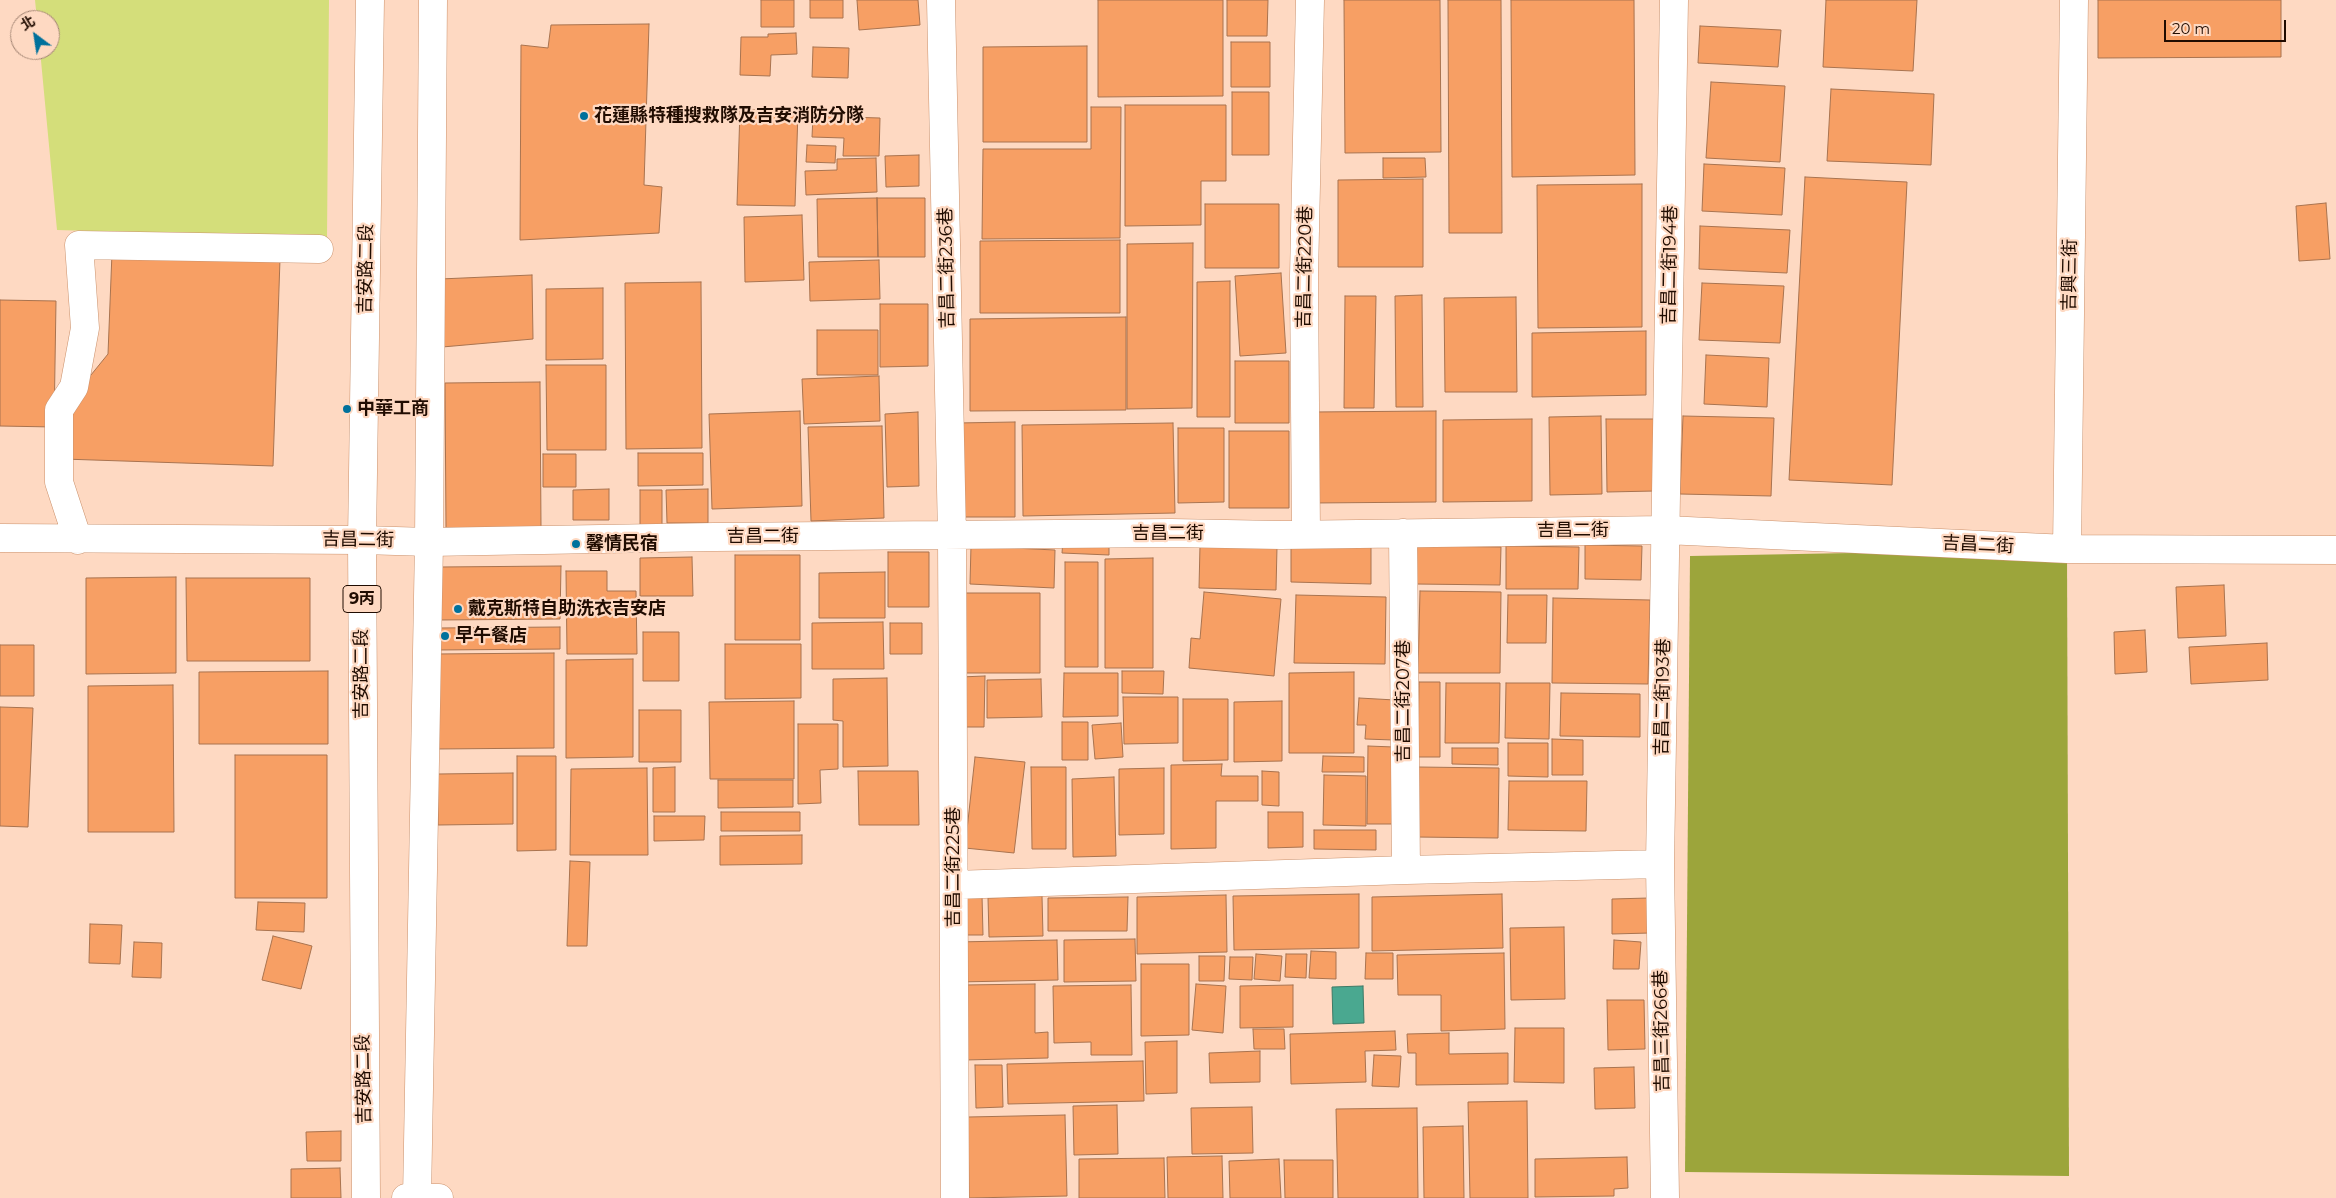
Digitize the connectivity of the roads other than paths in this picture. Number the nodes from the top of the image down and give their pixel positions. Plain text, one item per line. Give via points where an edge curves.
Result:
1 (370, 0) edge
2 (433, 0) edge
3 (942, 0) edge
4 (1310, 0) edge
5 (1674, 0) edge
6 (2074, 0) edge
7 (319, 249) dead end
8 (1666, 530) junction
9 (1403, 532) junction
10 (1306, 534) junction
11 (952, 536) junction
12 (0, 538) edge
13 (78, 540) junction
14 (362, 540) junction
15 (429, 542) junction
16 (2066, 549) junction
17 (2336, 550) edge
18 (1660, 864) junction
19 (1406, 870) junction
20 (954, 885) junction
21 (366, 1198) edge
22 (406, 1198) edge
23 (417, 1198) edge
24 (439, 1198) edge
25 (955, 1198) edge
26 (1665, 1198) edge

1 - 14 street, 吉安路二段 / 9丙
2 - 15 street
3 - 11 street, 吉昌二街236巷
4 - 10 street, 吉昌二街220巷 via 1304,276
5 - 8 street, 吉昌二街194巷
6 - 16 street, 吉興三街
7 - 13 street via 79,245 86,328 74,387 59,410 60,482
8 - 9 street, 吉昌二街
8 - 16 street, 吉昌二街
8 - 18 street, 吉昌二街193巷
9 - 10 street, 吉昌二街
9 - 19 street, 吉昌二街207巷
10 - 11 street, 吉昌二街
11 - 15 street, 吉昌二街
11 - 20 street, 吉昌二街225巷
12 - 13 street, 吉昌二街
13 - 14 street, 吉昌二街
14 - 15 street, 吉昌二街
14 - 21 street, 吉安路二段 / 9丙
15 - 23 street
16 - 17 street, 吉昌二街
18 - 19 street
18 - 26 street, 吉昌三街266巷
19 - 20 street
20 - 25 street, 吉昌二街225巷
22 - 23 street
23 - 24 street

